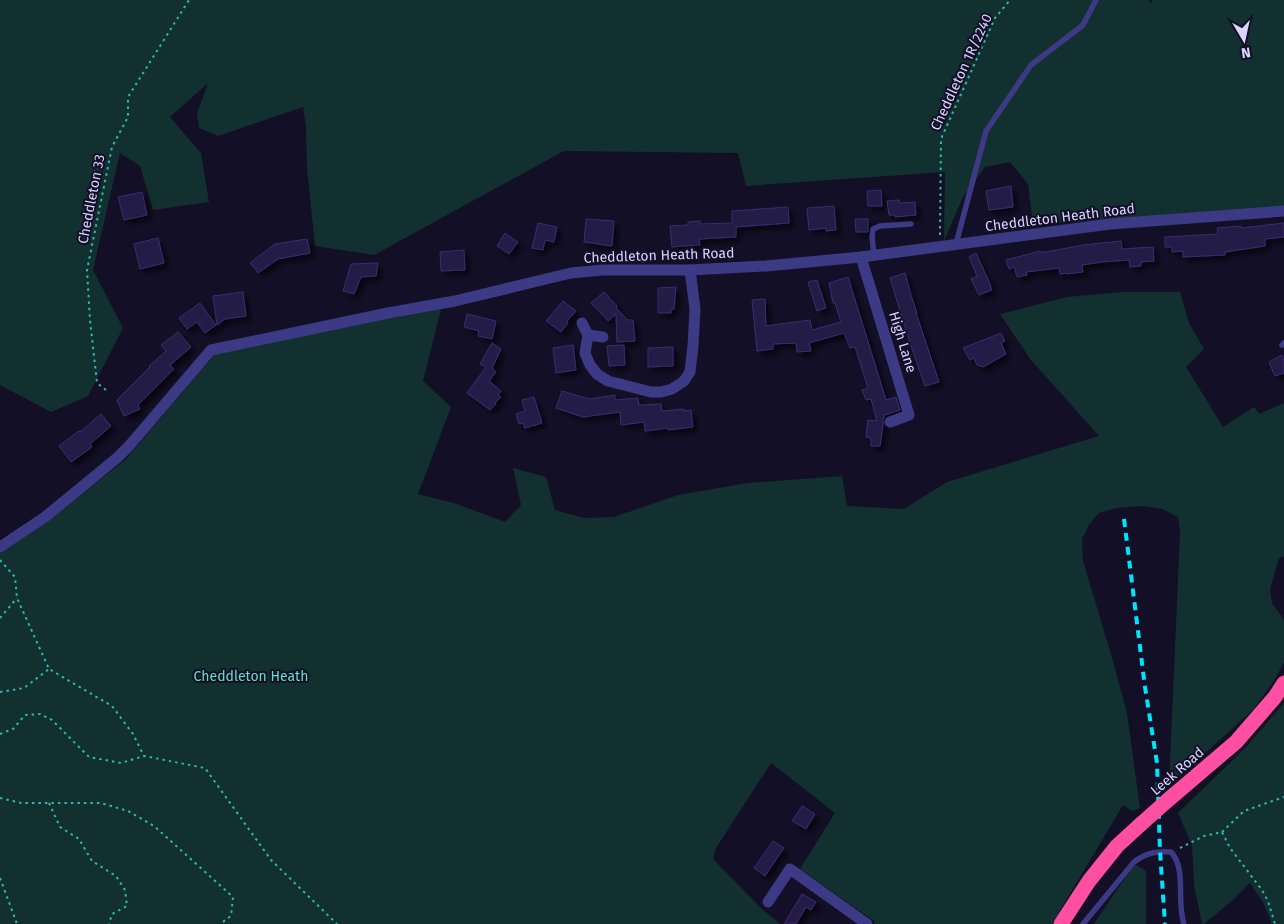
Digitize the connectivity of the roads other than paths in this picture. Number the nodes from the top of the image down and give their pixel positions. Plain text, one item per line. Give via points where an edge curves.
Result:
1 (1096, 0) edge
2 (1284, 211) edge
3 (911, 224) dead end
4 (956, 245) junction
5 (874, 256) junction
6 (862, 257) junction
7 (690, 270) junction
8 (582, 323) dead end
9 (588, 335) junction
10 (603, 337) dead end
11 (890, 422) dead end
12 (0, 548) edge
13 (1284, 683) edge
14 (768, 902) dead end
15 (867, 924) edge
16 (1061, 924) edge
17 (1083, 924) edge
18 (1184, 924) edge

1 - 4 lane via 1083,25 1031,65 986,131
2 - 4 street, Cheddleton Heath Road via 1110,224
3 - 5 lane via 873,229
4 - 5 street, Cheddleton Heath Road
5 - 6 street, Cheddleton Heath Road
6 - 7 street, Cheddleton Heath Road
6 - 11 street, High Lane via 909,415
7 - 9 street via 695,309 694,346 690,372 672,389 651,392 608,382 590,365 585,353
7 - 12 street, Cheddleton Heath Road via 571,273 455,301 211,350 117,458 44,518
8 - 9 street
9 - 10 street
13 - 16 highway, Leek Road, bridge via 1236,742 1117,846
14 - 15 street via 790,869
17 - 18 lane via 1134,862 1154,852 1171,852 1176,857

